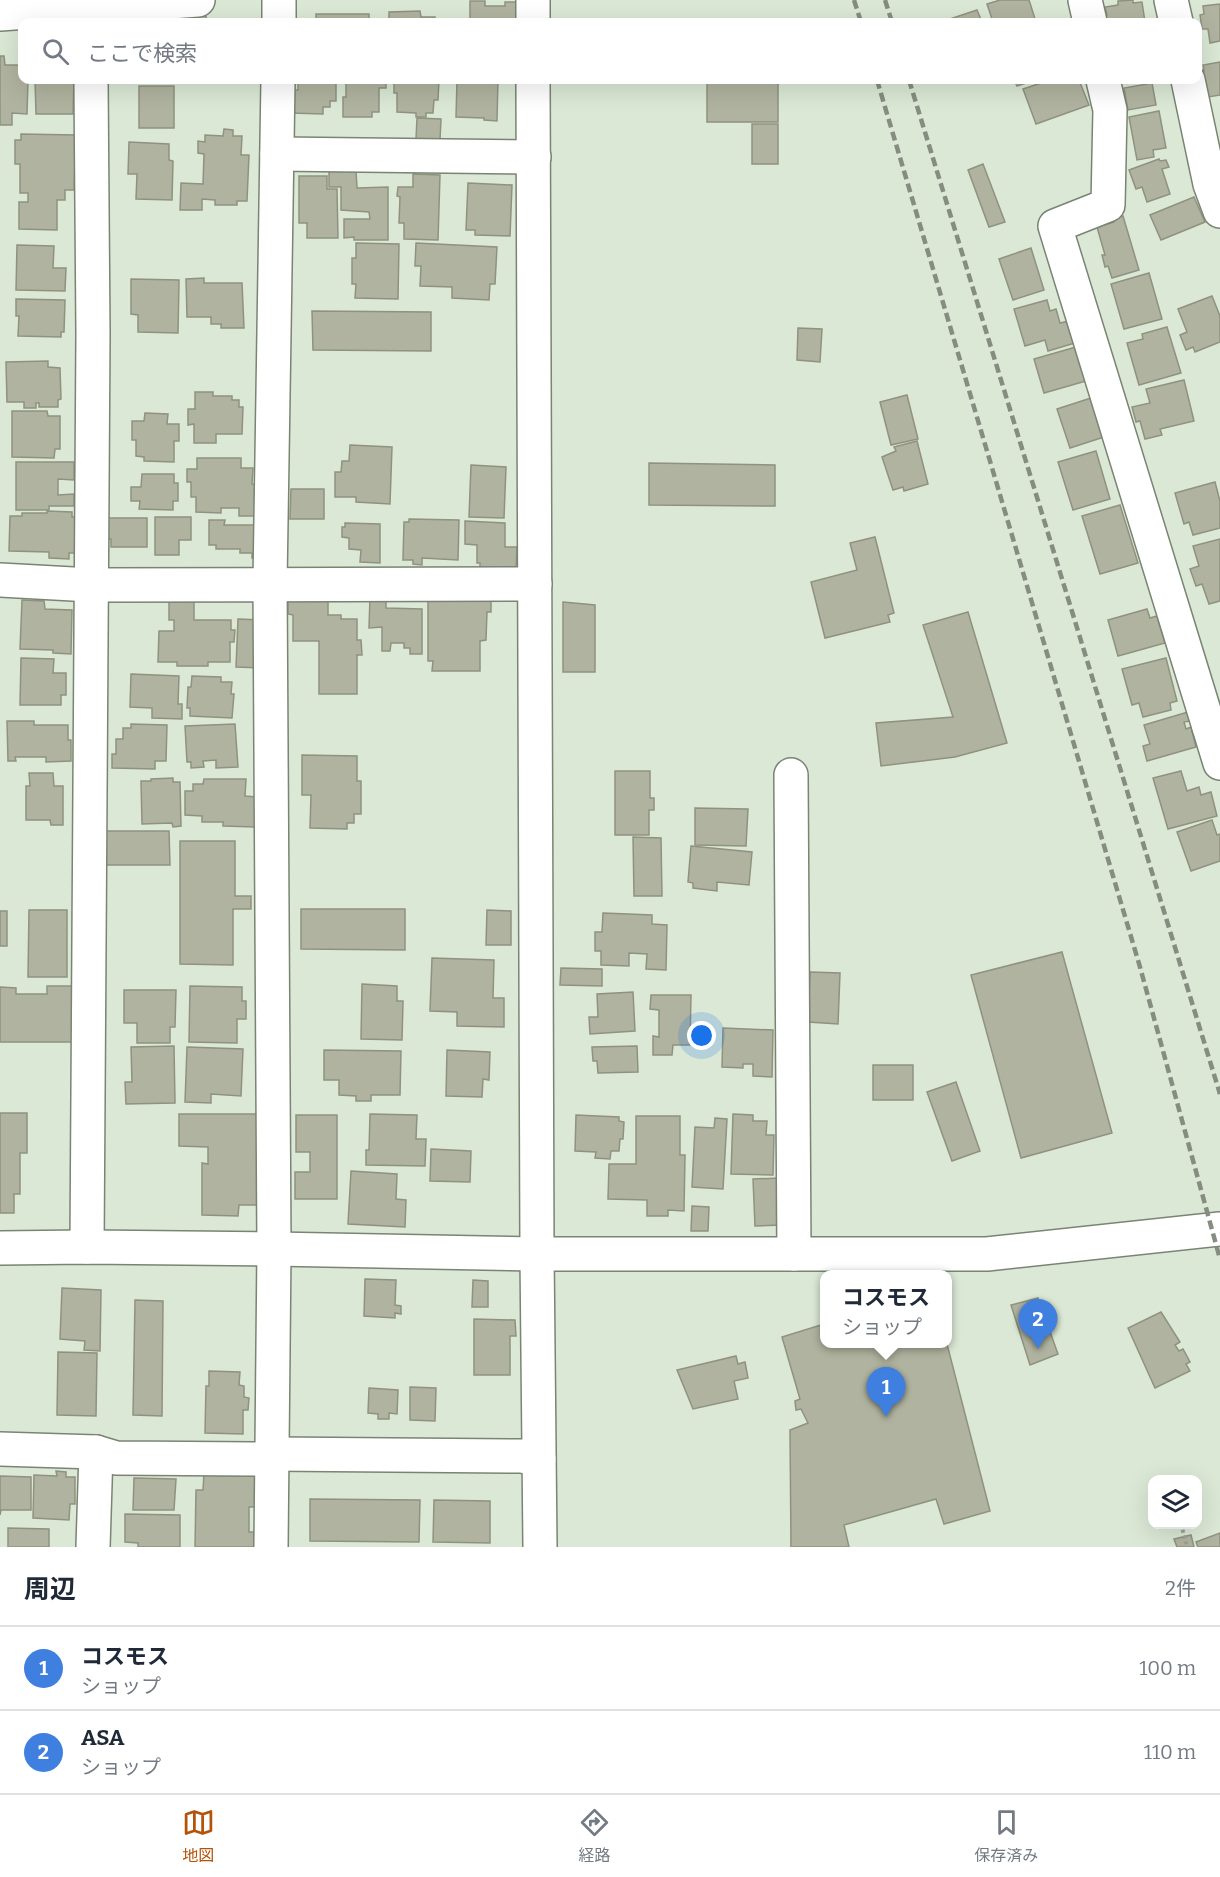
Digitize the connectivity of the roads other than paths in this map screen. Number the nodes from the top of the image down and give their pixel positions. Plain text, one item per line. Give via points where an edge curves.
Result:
1 (198, 0) edge
2 (279, 0) edge
3 (533, 0) edge
4 (1085, 0) edge
5 (1171, 0) edge
6 (0, 14) edge
7 (91, 15) edge
8 (279, 18) edge
9 (533, 18) edge
10 (1089, 18) edge
11 (1175, 18) edge
12 (91, 84) edge
13 (278, 84) edge
14 (533, 84) edge
15 (1104, 84) edge
16 (1189, 84) edge
17 (277, 154) junction
18 (534, 157) junction
19 (1220, 211) edge
20 (0, 580) edge
21 (270, 583) junction
22 (535, 584) junction
23 (91, 585) junction
24 (1214, 725) edge
25 (1220, 763) edge
26 (790, 775) dead end
27 (1220, 1229) edge
28 (87, 1247) junction
29 (0, 1248) edge
30 (274, 1249) junction
31 (537, 1254) junction
32 (795, 1254) junction
33 (0, 1449) edge
34 (96, 1452) junction
35 (272, 1457) junction
36 (539, 1458) junction
37 (93, 1547) edge
38 (271, 1547) edge
39 (540, 1547) edge

1 - 7 street
2 - 8 street
3 - 9 street
4 - 10 street
5 - 11 street
6 - 7 street
12 - 23 street
13 - 17 street
14 - 18 street
15 - 24 street via 1110,110 1108,205 1055,226
16 - 19 street via 1210,184
17 - 18 street
17 - 21 street
18 - 22 street
20 - 23 street
21 - 22 street
21 - 23 street
21 - 30 street
22 - 31 street
23 - 28 street
24 - 25 street
26 - 32 street
27 - 32 street via 987,1254
28 - 29 street
28 - 30 street
30 - 31 street
30 - 35 street
31 - 32 street
31 - 36 street
33 - 34 street
34 - 35 street via 116,1458
34 - 37 street
35 - 36 street
35 - 38 street
36 - 39 street

